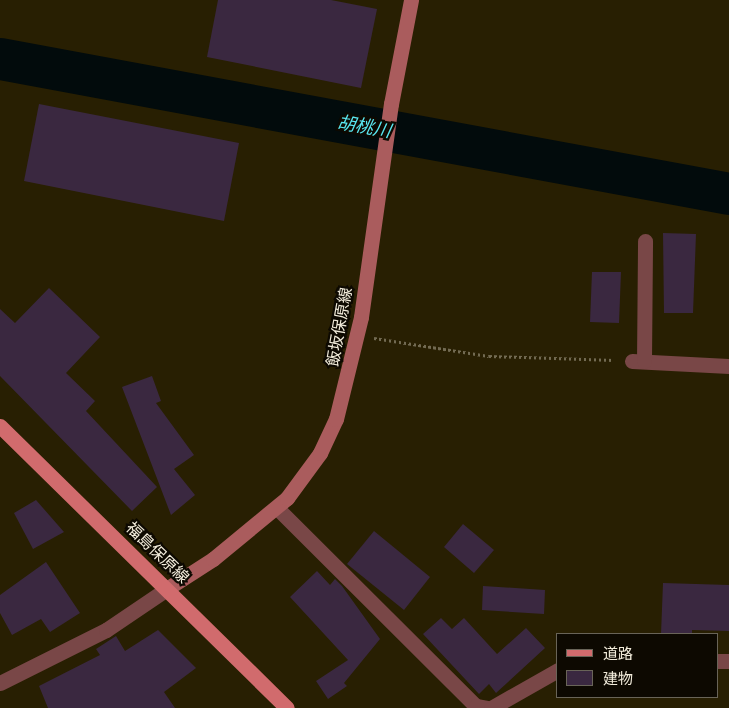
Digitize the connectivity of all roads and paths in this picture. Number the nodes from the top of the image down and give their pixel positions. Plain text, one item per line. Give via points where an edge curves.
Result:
1 (411, 0) edge
2 (645, 241) dead end
3 (357, 335) junction
4 (638, 361) junction
5 (729, 366) edge
6 (0, 426) edge
7 (277, 508) junction
8 (168, 588) junction
9 (556, 671) edge
10 (0, 683) edge
11 (287, 708) edge
12 (489, 708) edge

1 - 3 main road, 飯坂保原線 via 391,104
2 - 4 street
3 - 4 path via 489,356
3 - 7 main road, 飯坂保原線 via 344,396 320,453
4 - 5 street
6 - 8 main road, 福島保原線
7 - 8 main road, 飯坂保原線 via 213,559
7 - 12 street via 476,706
8 - 10 street via 106,630
8 - 11 main road, 福島保原線
9 - 12 street

